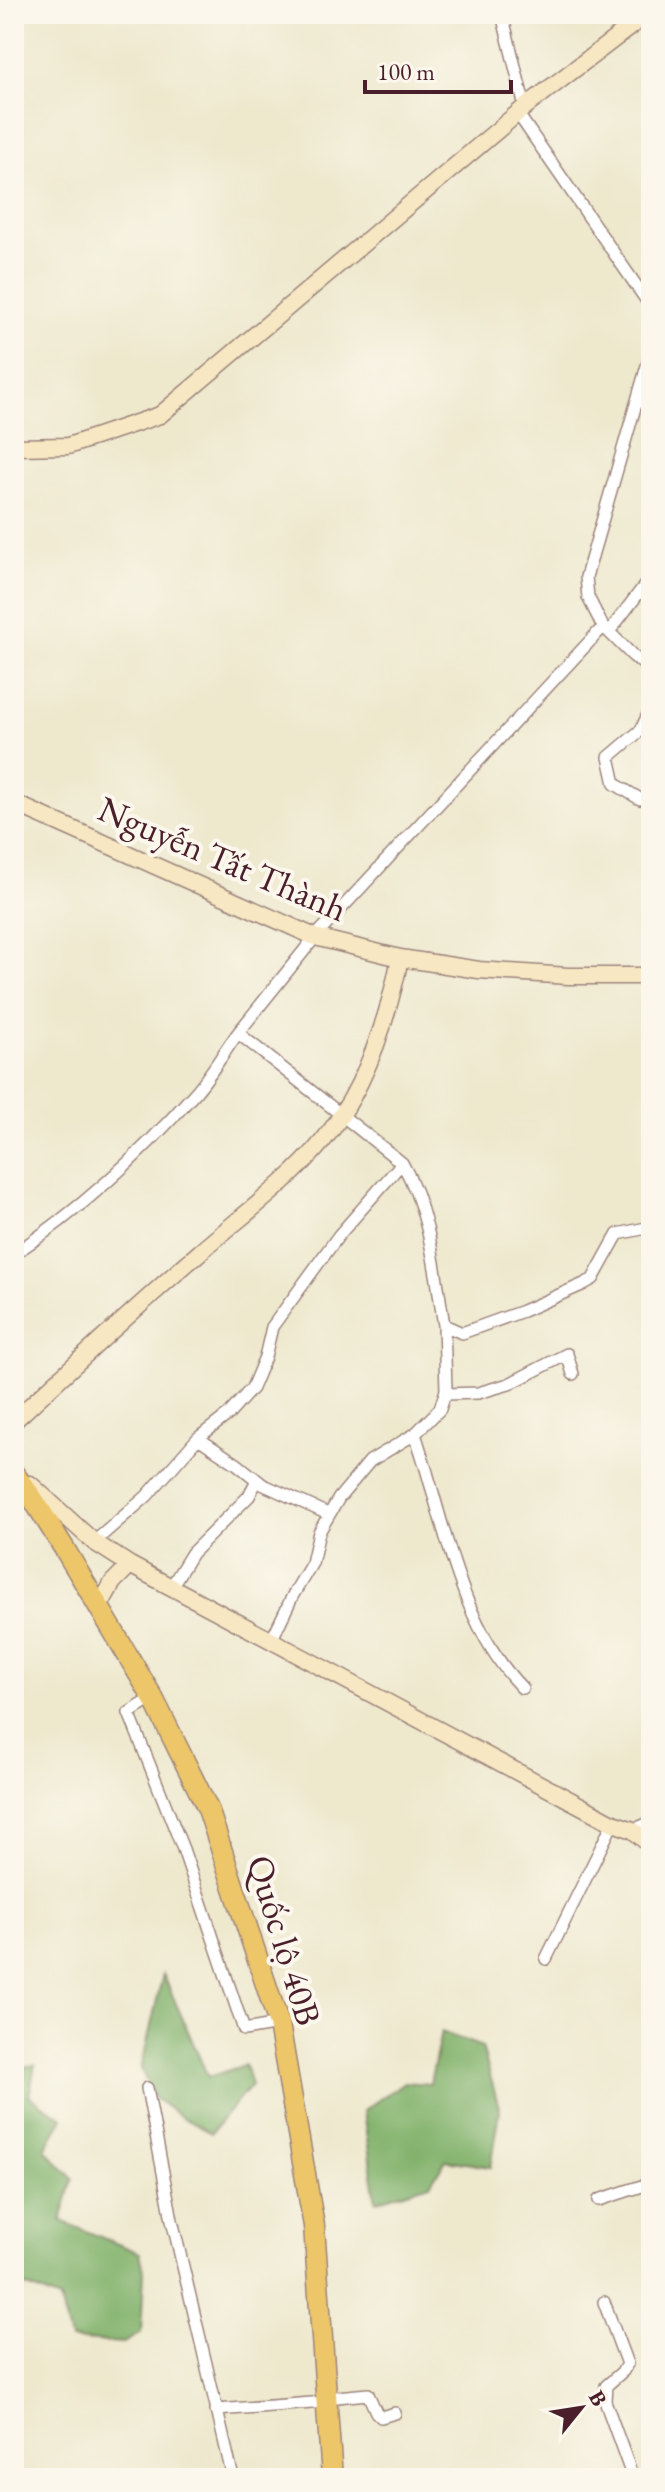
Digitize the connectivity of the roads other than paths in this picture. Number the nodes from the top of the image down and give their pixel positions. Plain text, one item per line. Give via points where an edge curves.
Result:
1 (502, 14) edge
2 (647, 14) edge
3 (522, 110) junction
4 (651, 307) edge
5 (651, 352) edge
6 (14, 447) edge
7 (651, 577) edge
8 (606, 629) junction
9 (651, 670) edge
10 (651, 708) edge
11 (640, 799) dead end
12 (14, 803) edge
13 (315, 937) junction
14 (400, 958) junction
15 (651, 976) edge
16 (238, 1033) junction
17 (341, 1113) junction
18 (402, 1163) junction
19 (651, 1227) edge
20 (14, 1254) edge
21 (444, 1325) junction
22 (573, 1374) dead end
23 (445, 1394) junction
24 (14, 1421) edge
25 (415, 1434) junction
26 (198, 1438) junction
27 (14, 1468) edge
28 (14, 1474) edge
29 (257, 1480) junction
30 (328, 1514) junction
31 (94, 1542) junction
32 (130, 1565) junction
33 (171, 1587) junction
34 (99, 1607) junction
35 (272, 1639) junction
36 (522, 1688) dead end
37 (153, 1698) junction
38 (651, 1822) edge
39 (613, 1823) junction
40 (633, 1830) junction
41 (651, 1846) edge
42 (546, 1959) dead end
43 (279, 2024) junction
44 (147, 2088) dead end
45 (651, 2183) edge
46 (599, 2200) dead end
47 (604, 2302) dead end
48 (326, 2400) junction
49 (216, 2410) junction
50 (395, 2413) dead end
51 (233, 2478) edge
52 (332, 2478) edge
53 (633, 2478) edge

1 - 3 street
2 - 3 main road
3 - 4 street
3 - 6 main road via 160,415 68,446
5 - 8 street via 586,577 588,597
7 - 8 street
8 - 9 street
8 - 13 street
10 - 11 street via 641,730 609,757 615,784
12 - 13 main road, Nguyễn Tất Thành
13 - 14 main road, Nguyễn Tất Thành
13 - 16 street
14 - 15 main road, Nguyễn Tất Thành via 502,972
14 - 17 main road via 371,1059
16 - 17 street
16 - 20 street via 196,1092 145,1146
17 - 18 street
17 - 24 main road via 287,1177
18 - 21 street via 426,1227
18 - 26 street via 339,1235 272,1327 252,1388
19 - 21 street via 618,1234 593,1279 567,1293 462,1333
21 - 23 street
22 - 23 street via 567,1354 509,1384 478,1393
23 - 25 street via 440,1409
25 - 30 street via 370,1461
25 - 36 street via 440,1524 478,1622 499,1662
26 - 29 street
26 - 31 street via 147,1496
27 - 31 main road
28 - 34 highway, Quốc lộ 40B
29 - 30 street
29 - 33 street via 249,1496 192,1553
30 - 35 street via 312,1563
31 - 32 main road
32 - 33 main road
32 - 34 main road
33 - 35 main road
34 - 37 highway, Quốc lộ 40B
35 - 39 main road
37 - 43 highway, Quốc lộ 40B via 208,1809
37 - 43 street via 129,1713 183,1849 244,2030
38 - 40 street
39 - 40 main road
39 - 42 street
40 - 41 main road
43 - 48 highway, Quốc lộ 40B via 314,2226
44 - 49 street
45 - 46 street
47 - 53 street via 627,2364 606,2386 605,2401
48 - 49 street
48 - 50 street via 368,2394 381,2417
48 - 52 highway, Quốc lộ 40B
49 - 51 street

